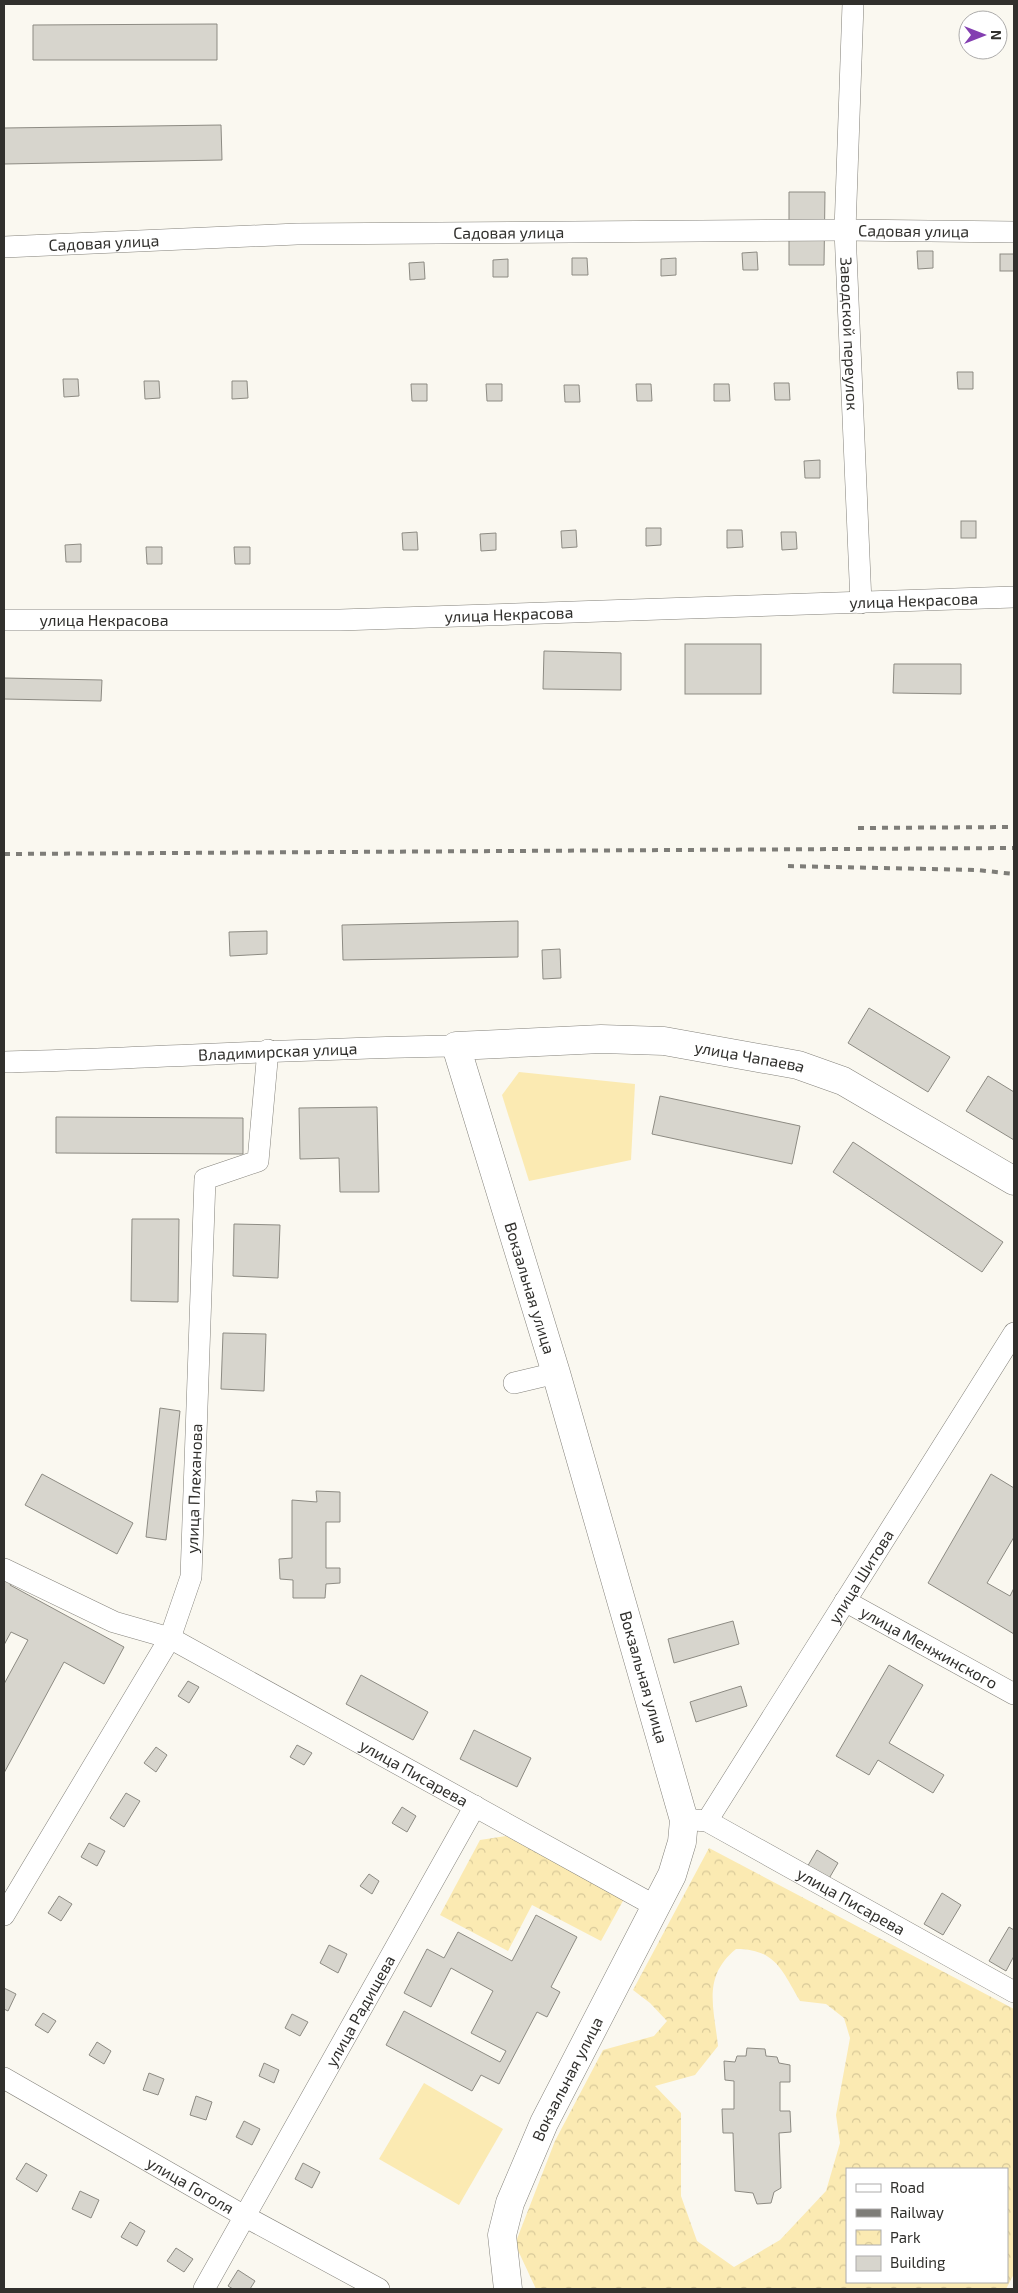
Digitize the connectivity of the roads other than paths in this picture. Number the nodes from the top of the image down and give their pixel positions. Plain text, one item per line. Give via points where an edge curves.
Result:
1 (853, 4) edge
2 (845, 230) junction
3 (1014, 232) edge
4 (4, 247) edge
5 (1014, 597) edge
6 (861, 603) junction
7 (4, 620) edge
8 (456, 1046) junction
9 (268, 1050) junction
10 (4, 1062) edge
11 (1014, 1181) edge
12 (1014, 1333) edge
13 (556, 1373) junction
14 (514, 1383) dead end
15 (4, 1569) edge
16 (845, 1601) junction
17 (170, 1638) junction
18 (1014, 1694) edge
19 (476, 1806) junction
20 (696, 1820) junction
21 (657, 1907) junction
22 (4, 1915) edge
23 (1014, 1992) edge
24 (4, 2078) edge
25 (246, 2217) junction
26 (204, 2289) edge
27 (379, 2289) edge
28 (508, 2289) edge

1 - 2 street, Заводской переулок
2 - 3 street, Садовая улица
2 - 4 street, Садовая улица via 297,234
2 - 6 street, Заводской переулок
5 - 6 street, улица Некрасова
6 - 7 street, улица Некрасова via 340,620
8 - 9 street, Владимирская улица
8 - 11 main road, улица Чапаева via 601,1039 664,1041 798,1064 843,1081
8 - 13 main road, Вокзальная улица
9 - 10 street, Владимирская улица
9 - 17 street, улица Плеханова via 258,1161 205,1179 191,1577
12 - 16 street, улица Шитова
13 - 14 street
13 - 20 main road, Вокзальная улица
15 - 17 street, улица Писарева via 114,1622
16 - 18 street, улица Менжинского
16 - 20 street, улица Шитова
17 - 19 street, улица Писарева
17 - 22 street, улица Плеханова
19 - 21 street, улица Писарева
19 - 25 street, улица Радищева
20 - 21 main road, Вокзальная улица via 682,1842
20 - 23 street, улица Писарева
21 - 28 main road, Вокзальная улица via 544,2123 510,2203 502,2235
24 - 25 street, улица Гоголя
25 - 26 street, улица Радищева
25 - 27 street, улица Гоголя

